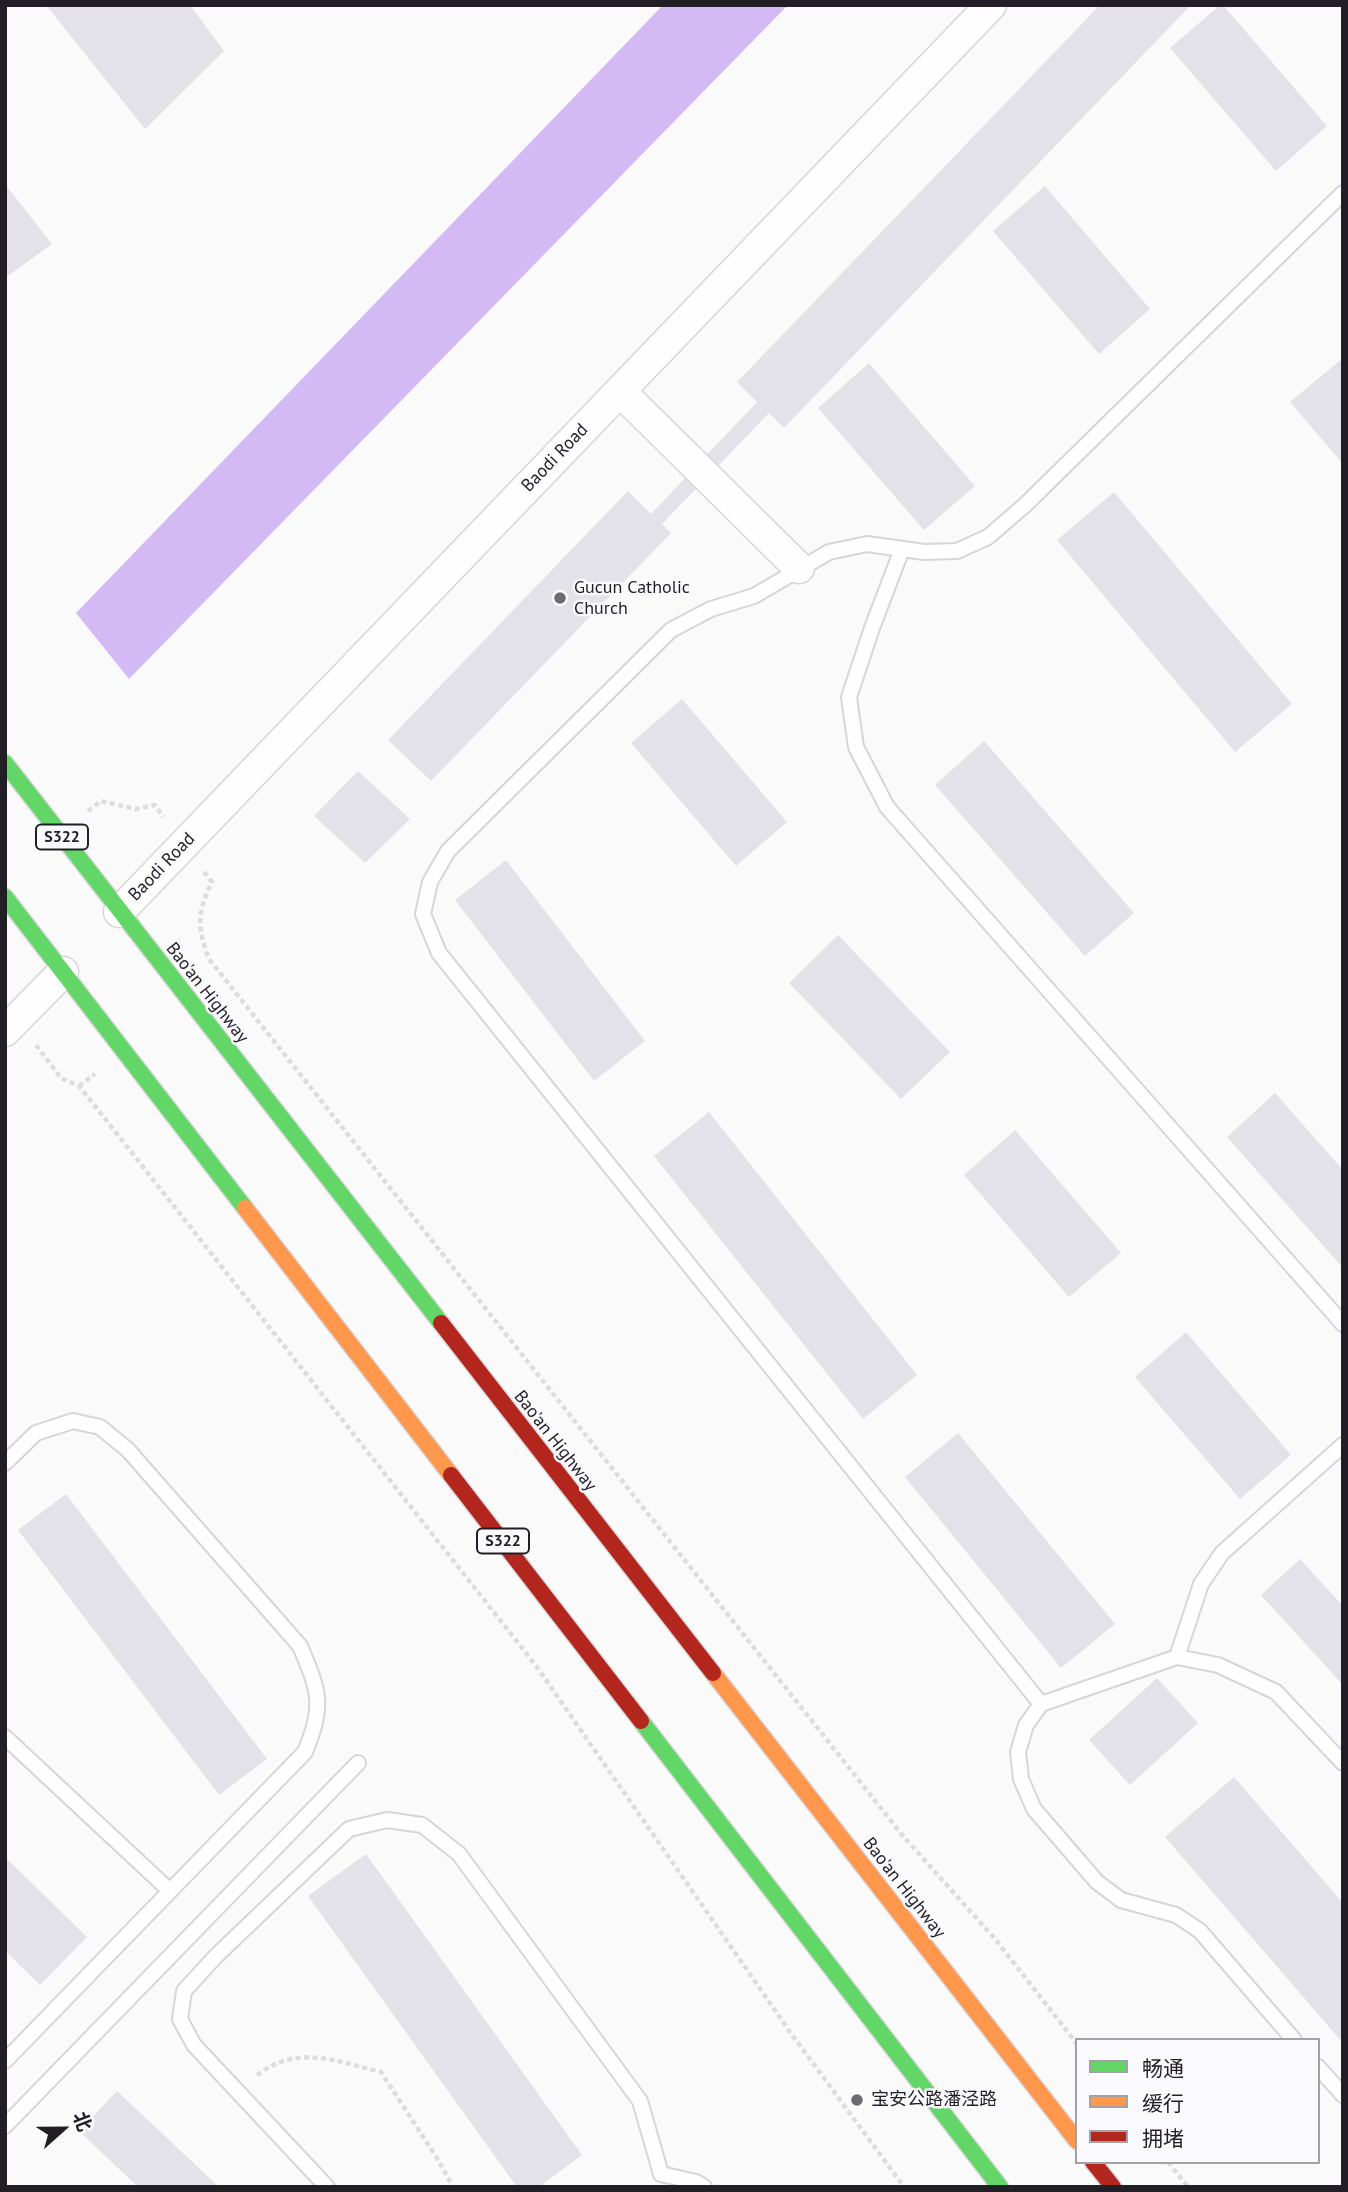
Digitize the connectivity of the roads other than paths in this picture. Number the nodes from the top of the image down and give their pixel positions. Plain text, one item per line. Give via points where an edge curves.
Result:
1 (991, 5) edge
2 (1343, 193) edge
3 (620, 391) junction
4 (902, 549) junction
5 (799, 568) junction
6 (5, 763) edge
7 (5, 897) edge
8 (119, 912) junction
9 (63, 972) junction
10 (5, 1031) edge
11 (1343, 1324) edge
12 (1343, 1446) edge
13 (5, 1463) edge
14 (1177, 1657) junction
15 (1041, 1704) junction
16 (5, 1737) edge
17 (1343, 1762) edge
18 (358, 1763) dead end
19 (170, 1891) junction
20 (1292, 2038) edge
21 (5, 2061) edge
22 (1320, 2069) edge
23 (1343, 2095) edge
24 (5, 2126) edge
25 (1075, 2138) edge
26 (1095, 2164) edge
27 (327, 2187) edge
28 (704, 2187) edge
29 (1000, 2187) edge
30 (1113, 2187) edge

1 - 3 street, Baodi Road
2 - 4 lane via 988,537 957,551
3 - 5 street
3 - 8 street, Baodi Road
4 - 5 lane via 867,544 829,552
4 - 11 lane via 849,697 856,747 887,807
5 - 15 lane via 754,596 711,609 671,630 448,851 430,883 423,914 439,953
6 - 8 main road, Bao'an Highway / S322
7 - 9 main road, S322
8 - 25 main road, Bao'an Highway / S322
9 - 10 street
9 - 29 main road, S322
12 - 14 lane via 1222,1553 1201,1584
13 - 19 lane via 36,1433 73,1421 100,1427 128,1450 300,1646 317,1686 317,1723 304,1752
14 - 15 lane
14 - 17 lane via 1218,1665 1276,1692
15 - 20 lane via 1026,1725 1018,1752 1021,1779 1034,1809 1112,1894 1176,1915 1199,1931
16 - 19 lane
18 - 24 lane
19 - 21 lane
22 - 23 lane
26 - 30 main road
27 - 28 lane via 194,2045 180,2019 184,1990 349,1829 387,1820 422,1825 459,1854 640,2101 661,2174

